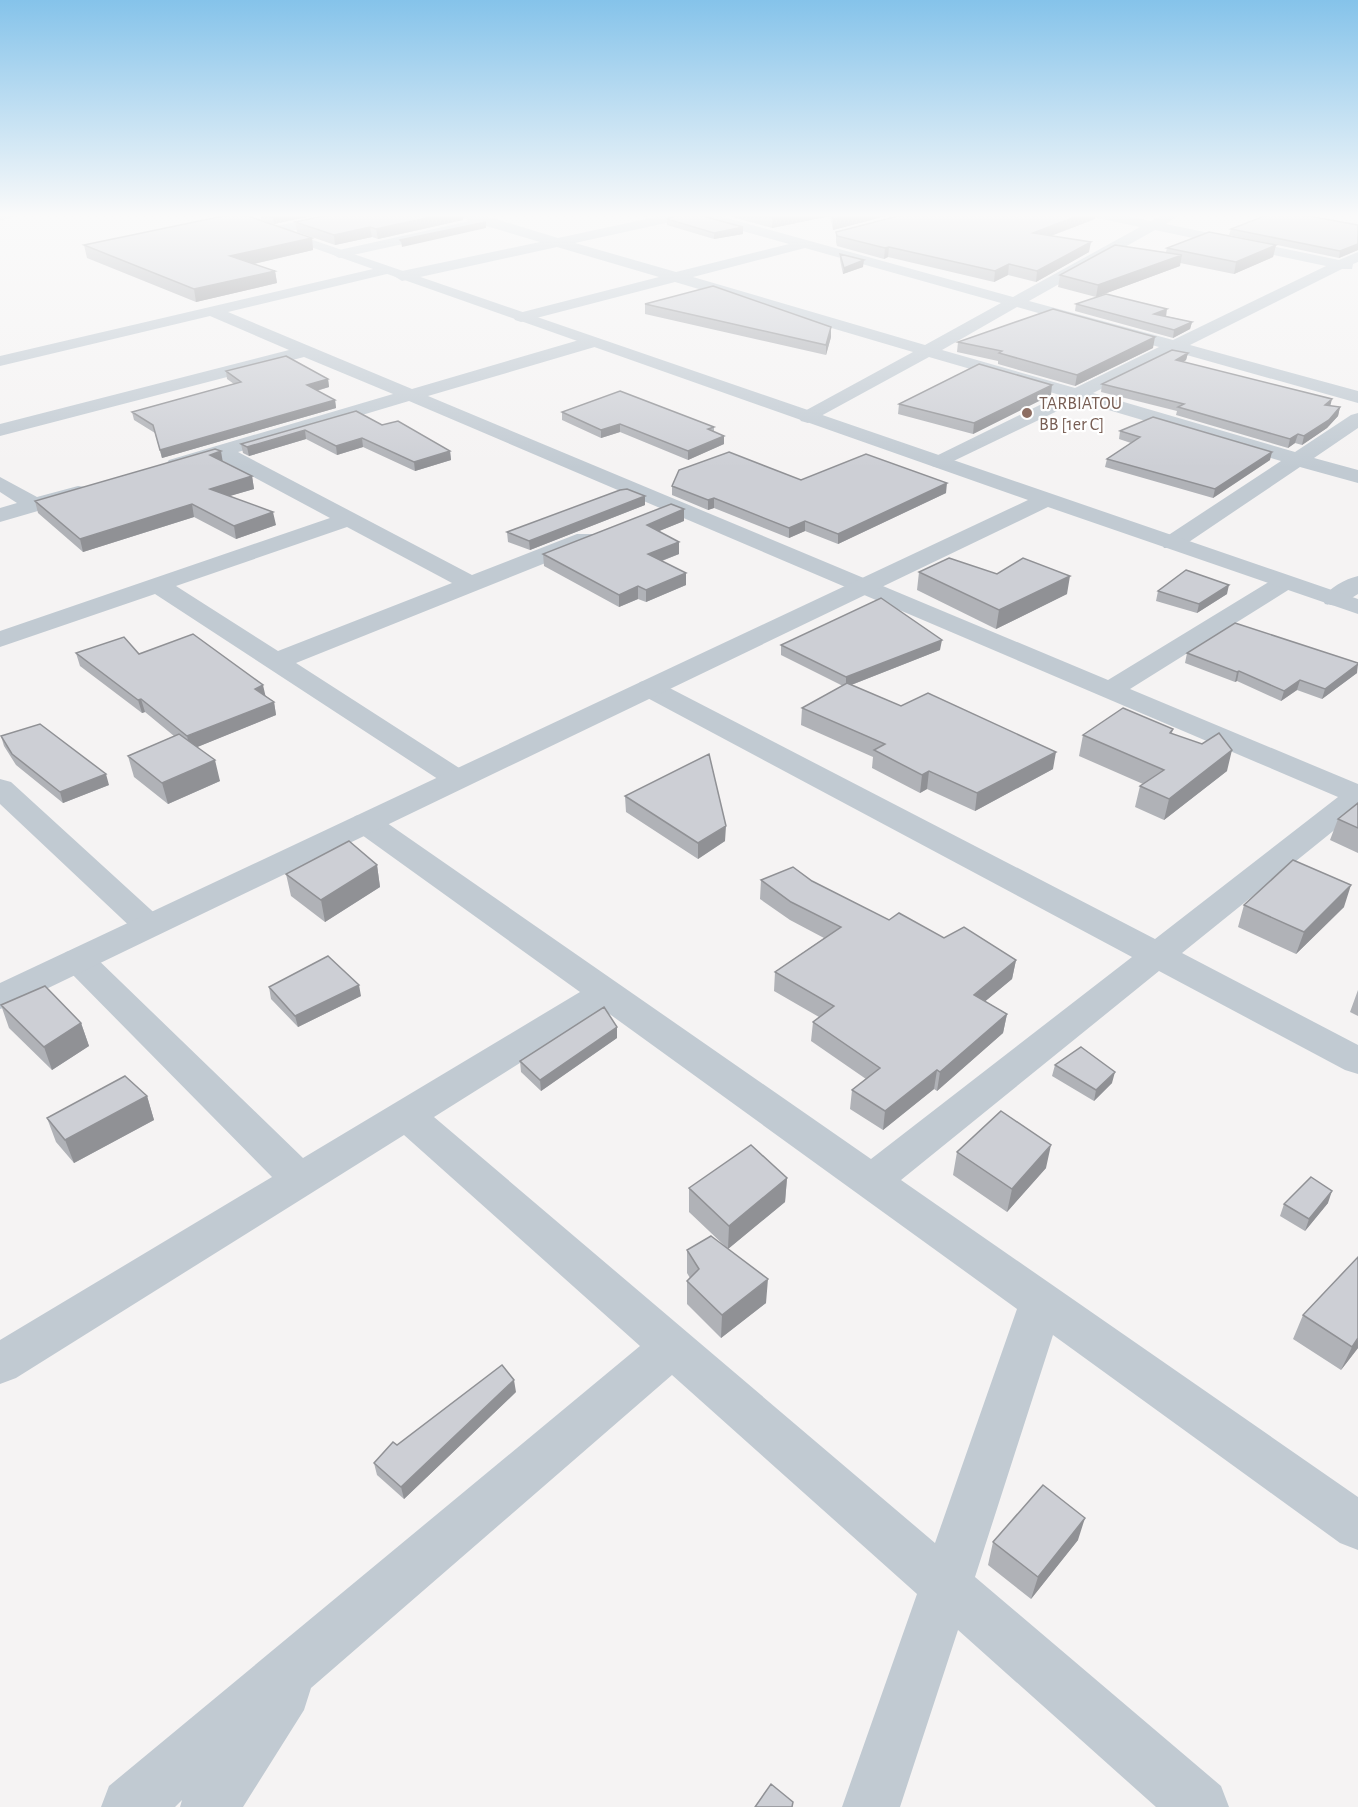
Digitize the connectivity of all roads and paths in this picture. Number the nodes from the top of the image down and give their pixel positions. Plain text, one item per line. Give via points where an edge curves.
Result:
1 (267, 299) edge
2 (470, 299) edge
3 (589, 299) edge
4 (752, 299) edge
5 (1005, 299) edge
6 (1020, 299) edge
7 (1277, 299) edge
8 (1015, 302) junction
9 (211, 311) junction
10 (521, 317) junction
11 (20, 339) dead end
12 (592, 342) junction
13 (61, 346) junction
14 (1175, 346) junction
15 (304, 351) junction
16 (927, 351) junction
17 (0, 361) edge
18 (1077, 394) junction
19 (410, 395) junction
20 (1358, 397) edge
21 (808, 417) junction
22 (1358, 419) edge
23 (0, 430) edge
24 (220, 451) junction
25 (1298, 459) junction
26 (939, 462) junction
27 (154, 470) edge
28 (1358, 477) edge
29 (0, 483) edge
30 (100, 486) edge
31 (1047, 499) junction
32 (34, 505) junction
33 (671, 505) junction
34 (0, 515) edge
35 (638, 518) edge
36 (350, 519) junction
37 (604, 531) edge
38 (1172, 543) junction
39 (1285, 582) junction
40 (1358, 583) edge
41 (471, 584) junction
42 (158, 585) junction
43 (863, 586) junction
44 (1334, 599) junction
45 (1358, 607) edge
46 (0, 639) edge
47 (274, 662) junction
48 (649, 688) junction
49 (1110, 690) junction
50 (457, 779) junction
51 (0, 788) edge
52 (1358, 796) edge
53 (366, 823) junction
54 (149, 926) junction
55 (1157, 955) junction
56 (78, 960) junction
57 (605, 993) junction
58 (0, 997) edge
59 (1358, 1061) edge
60 (406, 1115) junction
61 (300, 1180) junction
62 (872, 1182) junction
63 (1042, 1302) junction
64 (672, 1347) junction
65 (0, 1364) edge
66 (1358, 1526) edge
67 (946, 1585) junction
68 (303, 1661) junction
69 (130, 1807) edge
70 (209, 1807) edge
71 (872, 1807) edge
72 (1200, 1807) edge

1 - 9 street
2 - 10 street
3 - 10 street
4 - 16 street
5 - 8 street
6 - 8 street
7 - 14 street
8 - 14 street
8 - 16 street
9 - 13 street
9 - 15 street
10 - 12 street
11 - 13 street
12 - 19 street
12 - 21 street
13 - 17 street
14 - 18 street
14 - 20 street
15 - 19 street
15 - 23 street
16 - 18 street
16 - 21 street
18 - 25 street
18 - 26 street
19 - 24 street
19 - 33 street
21 - 26 street
22 - 25 street
24 - 27 street
24 - 36 street
25 - 28 street
25 - 38 street
26 - 31 street
29 - 32 street
30 - 32 street
31 - 38 street
31 - 43 street
32 - 34 street
33 - 35 street
33 - 43 street
36 - 41 street
36 - 42 street
37 - 41 street
38 - 39 street
39 - 44 street
39 - 49 street
40 - 44 street
41 - 47 street
42 - 46 street
42 - 47 street
43 - 48 street
43 - 49 street
44 - 45 street
47 - 50 street
48 - 50 street
48 - 55 street
49 - 52 street
50 - 53 street
51 - 54 street
52 - 55 street
53 - 54 street
53 - 57 street
54 - 56 street
55 - 59 street
55 - 62 street
56 - 58 street
56 - 61 street
57 - 60 street
57 - 62 street
60 - 61 street
60 - 64 street
61 - 65 street
62 - 63 street
63 - 66 street
63 - 67 street
64 - 67 street
64 - 68 street
67 - 71 street
67 - 72 street
68 - 69 street
68 - 70 street

